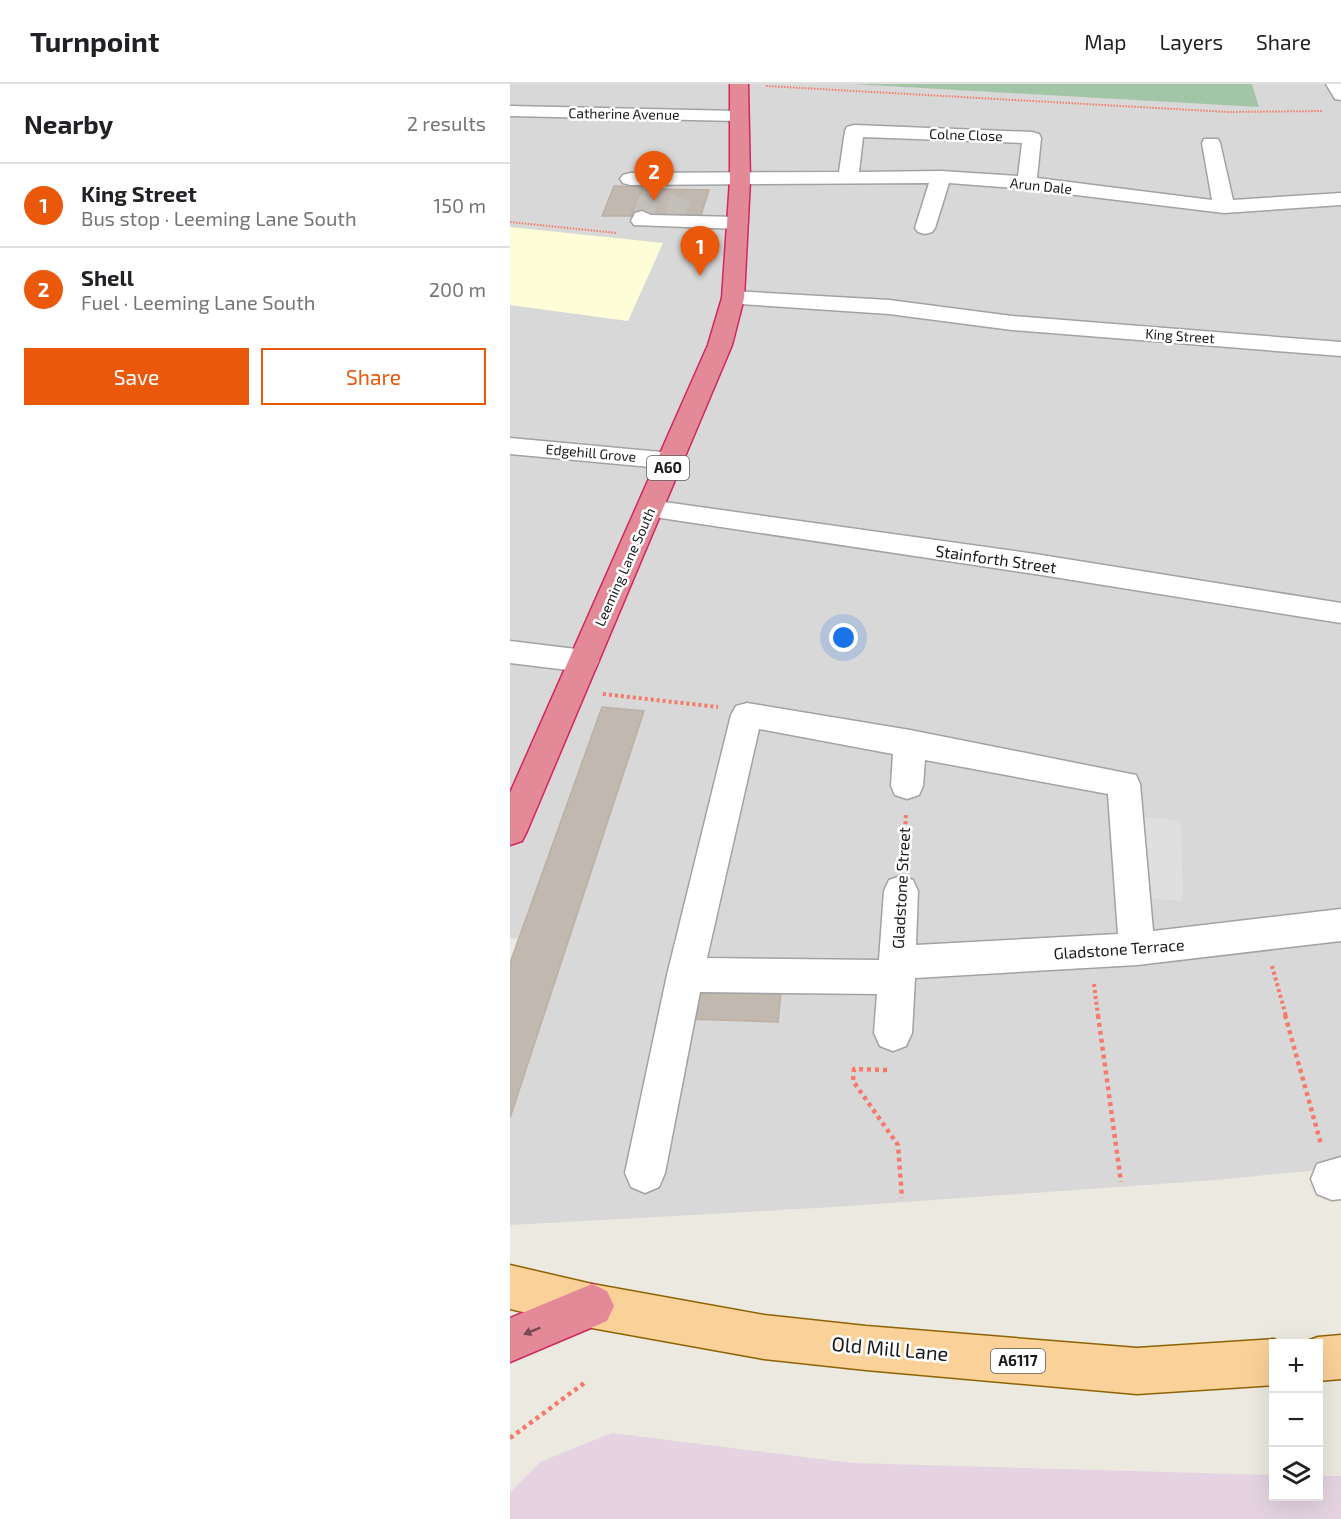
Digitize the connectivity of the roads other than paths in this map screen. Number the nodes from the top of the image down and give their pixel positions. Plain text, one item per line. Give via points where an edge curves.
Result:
1 (739, 84) edge
2 (1335, 84) edge
3 (1341, 95) edge
4 (510, 111) edge
5 (738, 116) junction
6 (1211, 143) dead end
7 (941, 177) junction
8 (848, 178) junction
9 (630, 179) dead end
10 (740, 180) junction
11 (1027, 183) junction
12 (1341, 199) edge
13 (1224, 207) junction
14 (642, 216) dead end
15 (738, 223) junction
16 (925, 228) dead end
17 (733, 298) junction
18 (1341, 349) edge
19 (510, 446) edge
20 (672, 460) junction
21 (650, 509) junction
22 (1341, 613) edge
23 (510, 652) edge
24 (584, 661) junction
25 (910, 743) junction
26 (907, 786) road end
27 (510, 831) edge
28 (901, 891) road end
29 (1341, 925) edge
30 (1137, 949) junction
31 (896, 969) junction
32 (685, 975) junction
33 (893, 1033) dead end
34 (645, 1173) dead end
35 (510, 1287) edge
36 (592, 1306) junction
37 (510, 1340) edge
38 (1341, 1358) edge
39 (1323, 1359) edge
40 (1269, 1362) edge

1 - 5 highway, Leeming Lane South / A60
2 - 3 street
4 - 5 street, Catherine Avenue
5 - 10 highway, Leeming Lane South / A60
6 - 13 street
7 - 8 street, Arun Dale
7 - 11 street, Arun Dale
7 - 16 street
8 - 10 street, Arun Dale
8 - 11 street, Colne Close via 854,131 1032,138
9 - 10 street, Arun Dale via 685,185
10 - 15 highway, Leeming Lane South / A60
11 - 13 street, Arun Dale
12 - 13 street, Arun Dale
14 - 15 street via 641,221
15 - 17 highway, Leeming Lane South / A60
17 - 18 street, King Street via 889,307 1012,323
17 - 20 highway, Leeming Lane South / A60 via 720,345
19 - 20 street, Edgehill Grove
20 - 21 highway, Leeming Lane South / A60
21 - 22 street, Stainforth Street
21 - 24 highway, Leeming Lane South / A60
23 - 24 street
24 - 27 highway, Leeming Lane South / A60
25 - 26 street
25 - 30 street via 1124,784
25 - 32 street via 747,715
28 - 31 street, Gladstone Street
29 - 30 street, Gladstone Terrace
30 - 31 street, Gladstone Terrace
31 - 32 street, Gladstone Terrace
31 - 33 street, Gladstone Street
32 - 34 street
35 - 36 main road, Old Mill Lane / A6117
36 -> 37 highway
36 - 40 main road, Old Mill Lane / A6117 via 764,1337 1137,1371
38 - 39 main road

